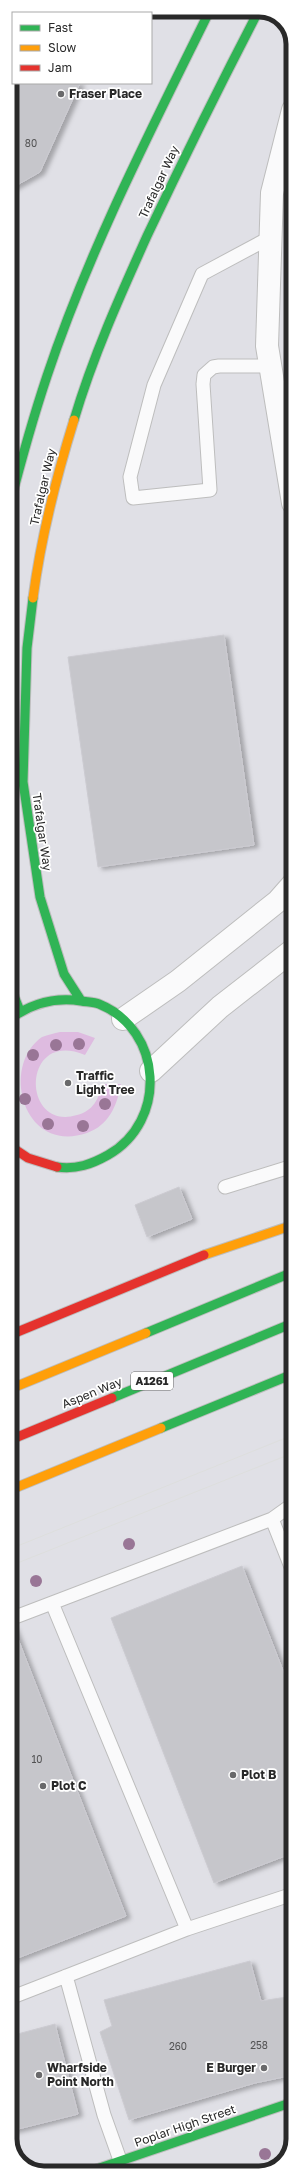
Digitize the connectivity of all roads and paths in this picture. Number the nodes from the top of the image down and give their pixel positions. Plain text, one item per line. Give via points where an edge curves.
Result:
1 (207, 17) edge
2 (255, 17) edge
3 (286, 138) edge
4 (271, 238) junction
5 (271, 366) junction
6 (286, 449) edge
7 (17, 473) edge
8 (286, 892) edge
9 (286, 955) edge
10 (80, 999) junction
11 (17, 1004) edge
12 (20, 1011) junction
13 (17, 1013) edge
14 (124, 1019) junction
15 (151, 1070) junction
16 (17, 1152) edge
17 (286, 1168) edge
18 (225, 1187) dead end
19 (286, 1227) edge
20 (286, 1275) edge
21 (286, 1326) edge
22 (17, 1332) edge
23 (286, 1377) edge
24 (17, 1386) edge
25 (17, 1437) edge
26 (17, 1487) edge
27 (286, 1509) edge
28 (272, 1519) junction
29 (286, 1554) edge
30 (52, 1603) junction
31 (17, 1616) edge
32 (286, 1896) edge
33 (187, 1929) junction
34 (66, 1976) junction
35 (17, 1995) edge
36 (286, 2104) edge
37 (120, 2160) junction
38 (104, 2166) edge

1 - 7 main road via 138,156 72,306 23,447
2 - 10 main road, Trafalgar Way via 190,144 120,296 87,377 60,465 37,567 27,648 23,782 40,897 64,974
3 - 4 street via 272,193
4 - 5 street via 267,346
4 - 5 lane via 202,274 154,385 130,477 133,498 210,490 204,375 213,367 219,366
5 - 6 street
8 - 14 street via 178,981
9 - 15 street via 220,1007
10 - 12 main road via 49,1000
10 - 14 main road via 103,1006
11 - 12 main road
12 - 13 main road
14 - 15 main road via 142,1042
15 - 16 main road via 152,1092 141,1125 124,1147 106,1159 86,1166 64,1168 43,1165
17 - 18 lane
19 - 22 main road via 224,1247
20 - 24 main road
21 - 25 main road, Aspen Way / A1261
23 - 26 main road
27 - 28 lane
28 - 29 lane
28 - 30 lane
30 - 31 lane
30 - 33 lane
32 - 33 lane
33 - 34 lane
34 - 35 lane
34 - 37 lane via 104,2115
36 - 37 main road, Poplar High Street
37 - 38 main road, Poplar High Street

